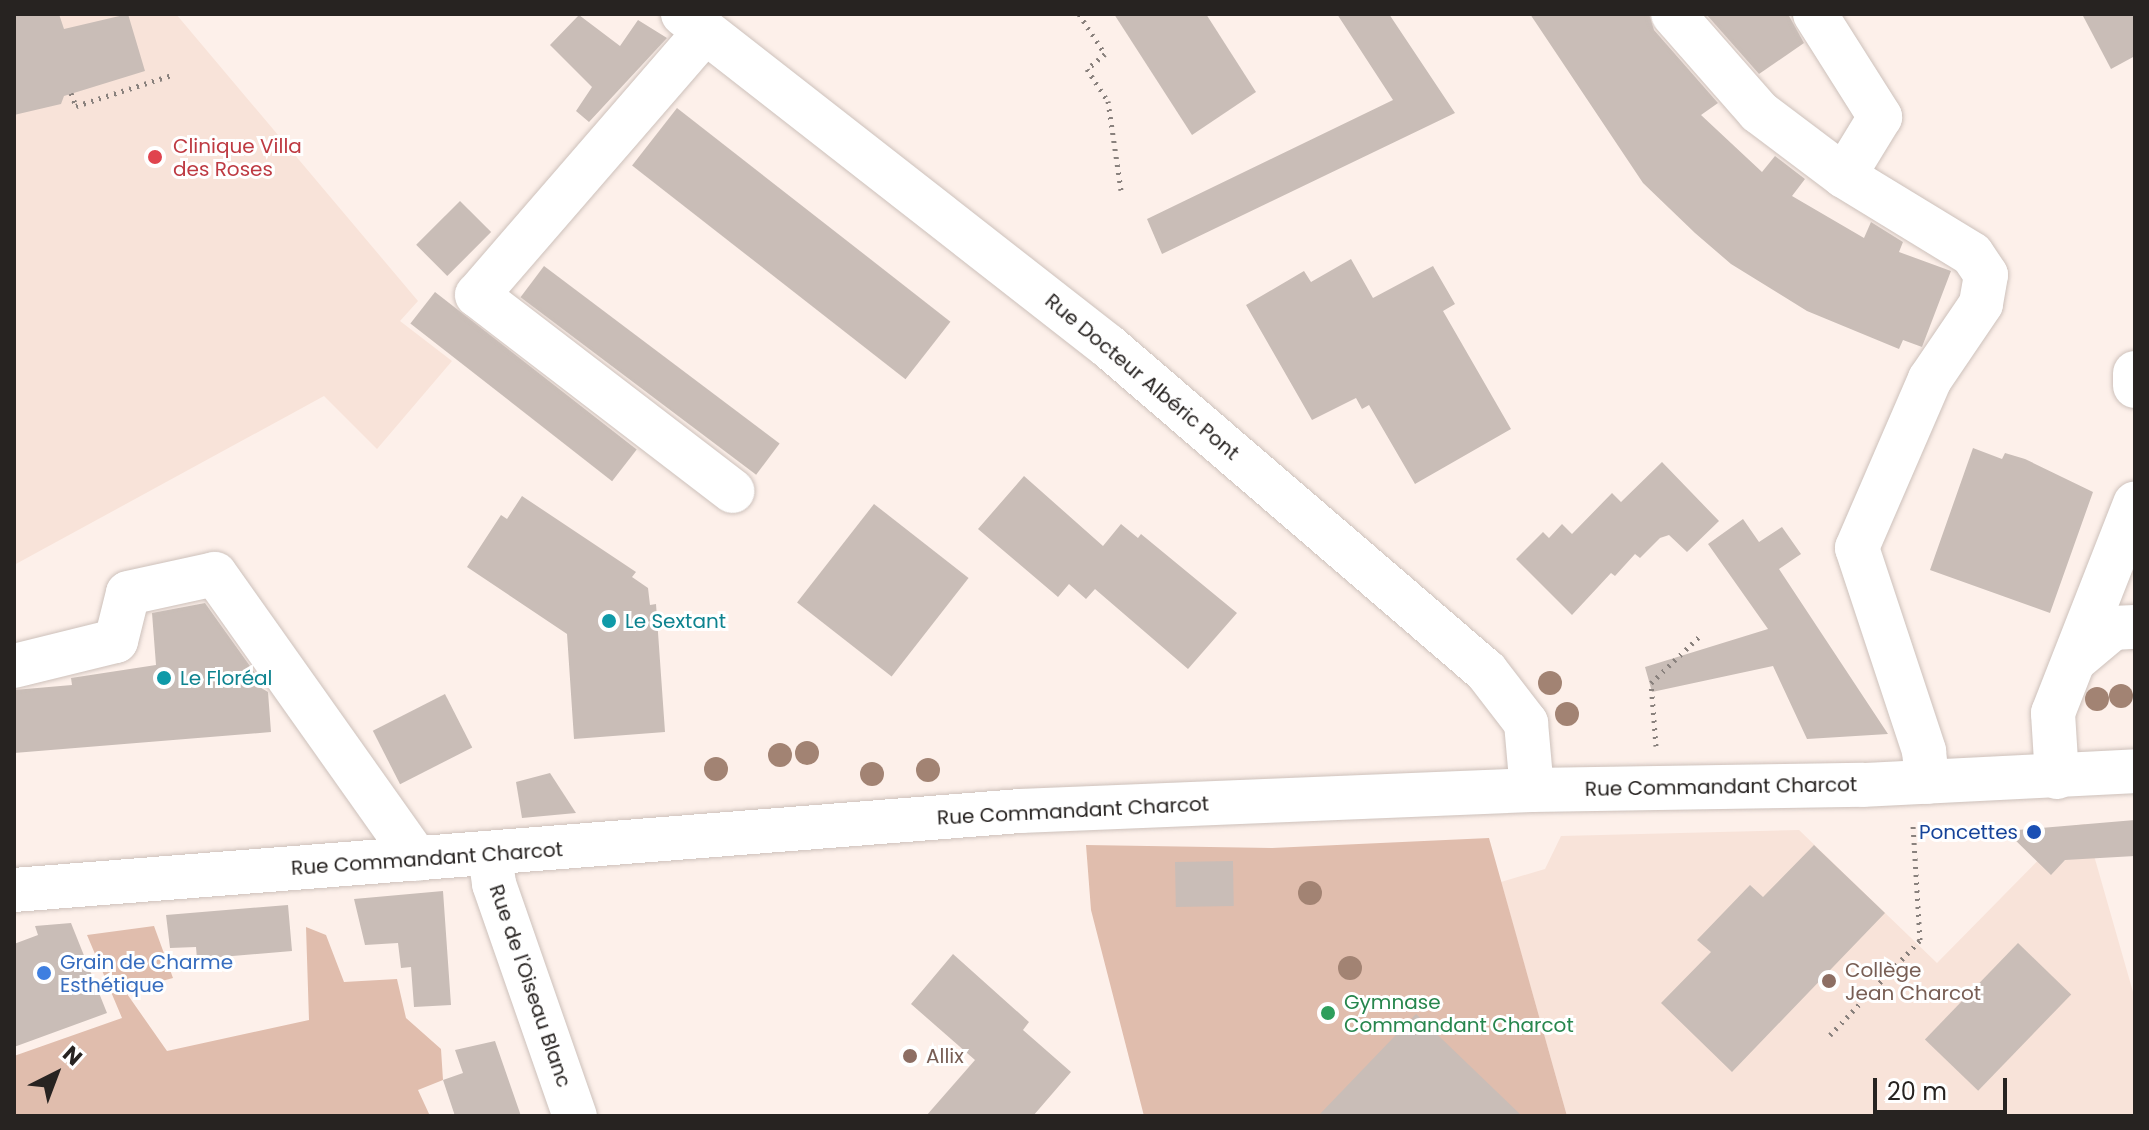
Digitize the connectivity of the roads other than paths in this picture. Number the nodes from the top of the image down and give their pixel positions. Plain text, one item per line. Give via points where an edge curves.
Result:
1 (1673, 14) edge
2 (1815, 14) edge
3 (694, 23) edge
4 (1844, 176) junction
5 (2135, 373) edge
6 (2135, 386) edge
7 (732, 491) dead end
8 (2135, 504) edge
9 (2135, 627) edge
10 (2077, 658) junction
11 (14, 666) edge
12 (2135, 771) edge
13 (2057, 777) junction
14 (1927, 782) junction
15 (1532, 790) junction
16 (490, 855) junction
17 (417, 859) junction
18 (14, 890) edge
19 (575, 1116) edge

1 - 4 main road via 1759,112
2 - 4 main road via 1880,117
3 - 7 main road via 477,295
3 - 15 main road, Rue Docteur Albéric Pont via 1095,336 1486,671 1526,723
4 - 14 main road via 1972,254 1986,275 1981,304 1930,379 1857,548 1924,751
5 - 6 main road
8 - 10 main road
9 - 10 main road via 2113,628
10 - 13 main road via 2053,713
11 - 17 main road via 116,641 128,593 215,574
12 - 13 main road, Rue Commandant Charcot
13 - 14 main road, Rue Commandant Charcot
14 - 15 main road, Rue Commandant Charcot
15 - 16 main road, Rue Commandant Charcot via 1020,811
16 - 17 main road, Rue Commandant Charcot
16 - 19 main road, Rue de l'Oiseau Blanc via 494,884
17 - 18 main road, Rue Commandant Charcot

